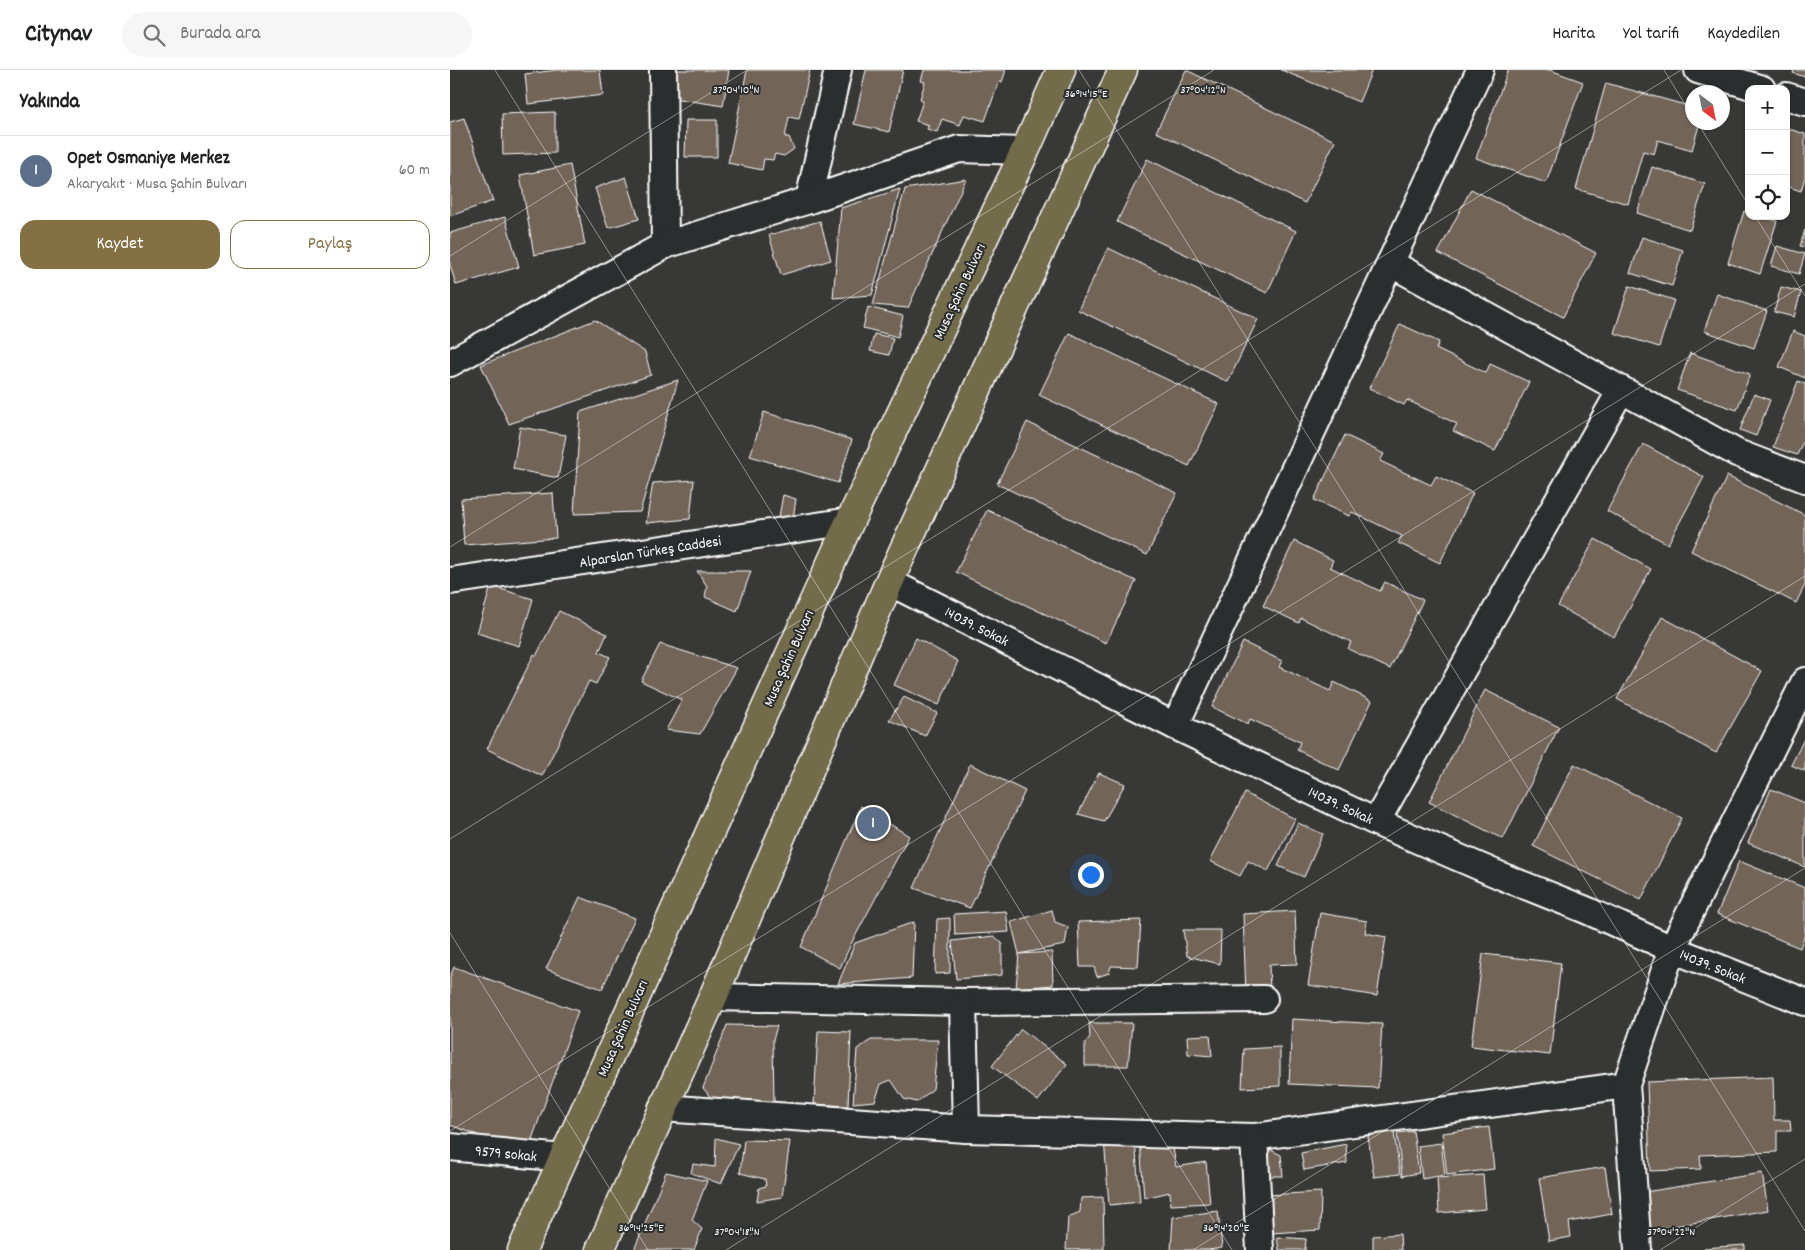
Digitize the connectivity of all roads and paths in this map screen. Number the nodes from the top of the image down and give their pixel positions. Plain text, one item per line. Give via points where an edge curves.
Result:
1 (663, 70) edge
2 (838, 70) edge
3 (1061, 70) edge
4 (1123, 70) edge
5 (1480, 70) edge
6 (1698, 70) edge
7 (1762, 82) edge
8 (1790, 97) edge
9 (1805, 102) edge
10 (1025, 151) junction
11 (809, 200) junction
12 (665, 245) junction
13 (1390, 263) junction
14 (450, 363) edge
15 (1621, 390) junction
16 (1805, 479) edge
17 (850, 520) junction
18 (450, 581) edge
19 (889, 582) junction
20 (1805, 681) edge
21 (1175, 726) junction
22 (1376, 822) junction
23 (1672, 949) junction
24 (713, 997) junction
25 (1264, 999) dead end
26 (963, 1002) junction
27 (1805, 1002) edge
28 (1626, 1085) junction
29 (662, 1108) junction
30 (966, 1129) junction
31 (1254, 1137) junction
32 (450, 1147) edge
33 (563, 1158) junction
34 (522, 1250) edge
35 (600, 1250) edge
36 (1260, 1250) edge
37 (1638, 1250) edge

1 - 12 street
2 - 11 street
3 - 10 main road, Musa Şahin Bulvarı
4 - 19 main road
5 - 13 street
6 - 7 street
8 - 9 street
10 - 11 street via 959,149
10 - 17 main road, Musa Şahin Bulvarı
11 - 12 street
12 - 14 street
13 - 15 street
13 - 21 street
15 - 16 street via 1737,453
15 - 22 street
17 - 18 street, Alparslan Türkeş Caddesi
17 - 33 main road, Musa Şahin Bulvarı
19 - 21 street, 14039. Sokak
19 - 24 main road
20 - 23 street
21 - 22 street, 14039. Sokak
22 - 23 street, 14039. Sokak
23 - 27 street, 14039. Sokak
23 - 28 street
24 - 26 street
24 - 29 main road
25 - 26 street
26 - 30 street
28 - 31 street
28 - 37 street
29 - 30 street
29 - 35 main road
30 - 31 street
31 - 36 street
32 - 33 street, 9579 sokak
33 - 34 main road, Musa Şahin Bulvarı

